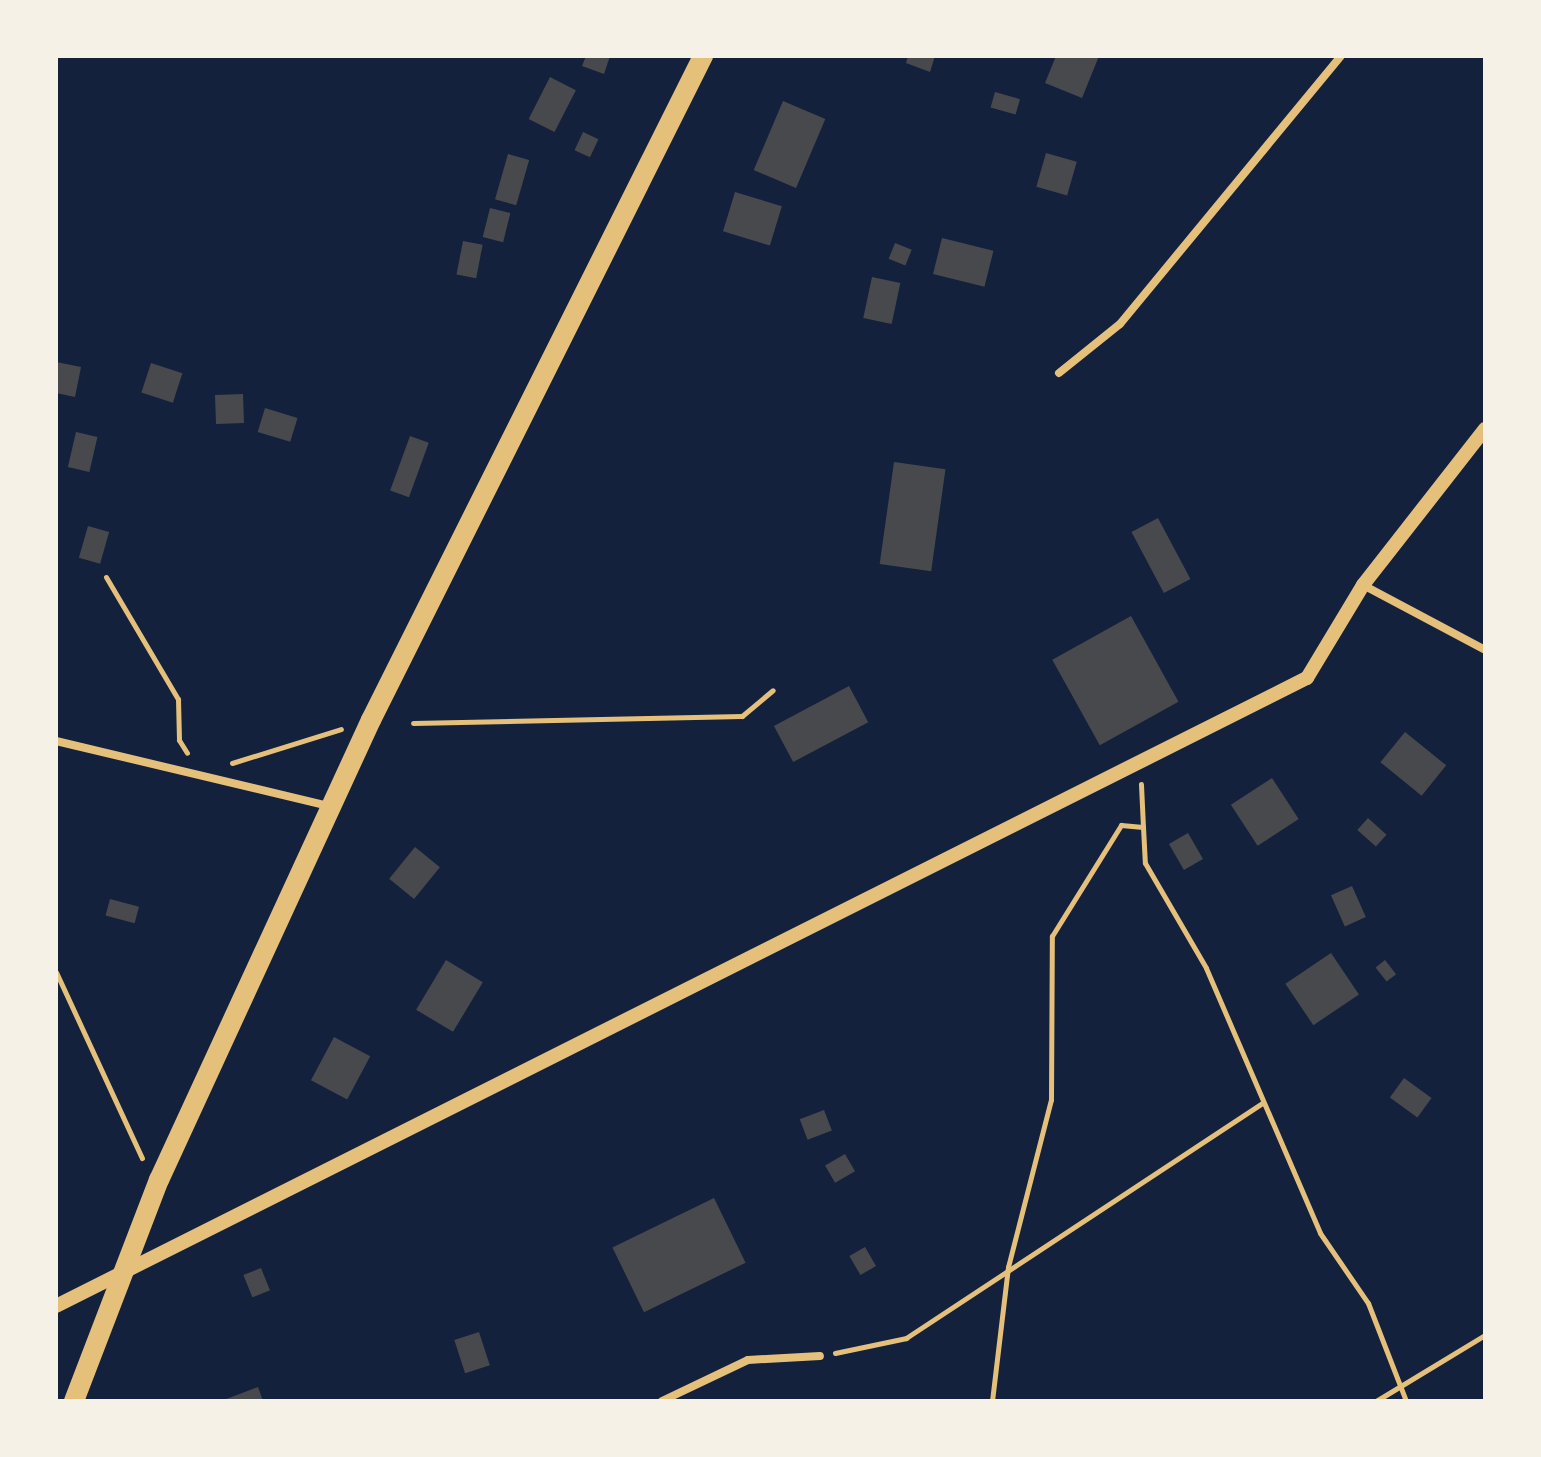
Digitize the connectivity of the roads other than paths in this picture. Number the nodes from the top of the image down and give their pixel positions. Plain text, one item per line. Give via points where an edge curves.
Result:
1 (703, 56) edge
2 (1341, 56) edge
3 (1059, 373) dead end
4 (1485, 429) edge
5 (1363, 585) junction
6 (1485, 650) edge
7 (56, 741) edge
8 (332, 808) junction
9 (115, 1281) junction
10 (56, 1306) edge
11 (820, 1356) road end
12 (74, 1401) edge
13 (662, 1401) edge

1 - 8 main road
2 - 3 street via 1120,324
4 - 5 street
5 - 6 street
5 - 9 street via 1307,678 1140,767 573,1043
7 - 8 street
8 - 9 main road
9 - 10 street
9 - 12 main road
11 - 13 street via 748,1360

